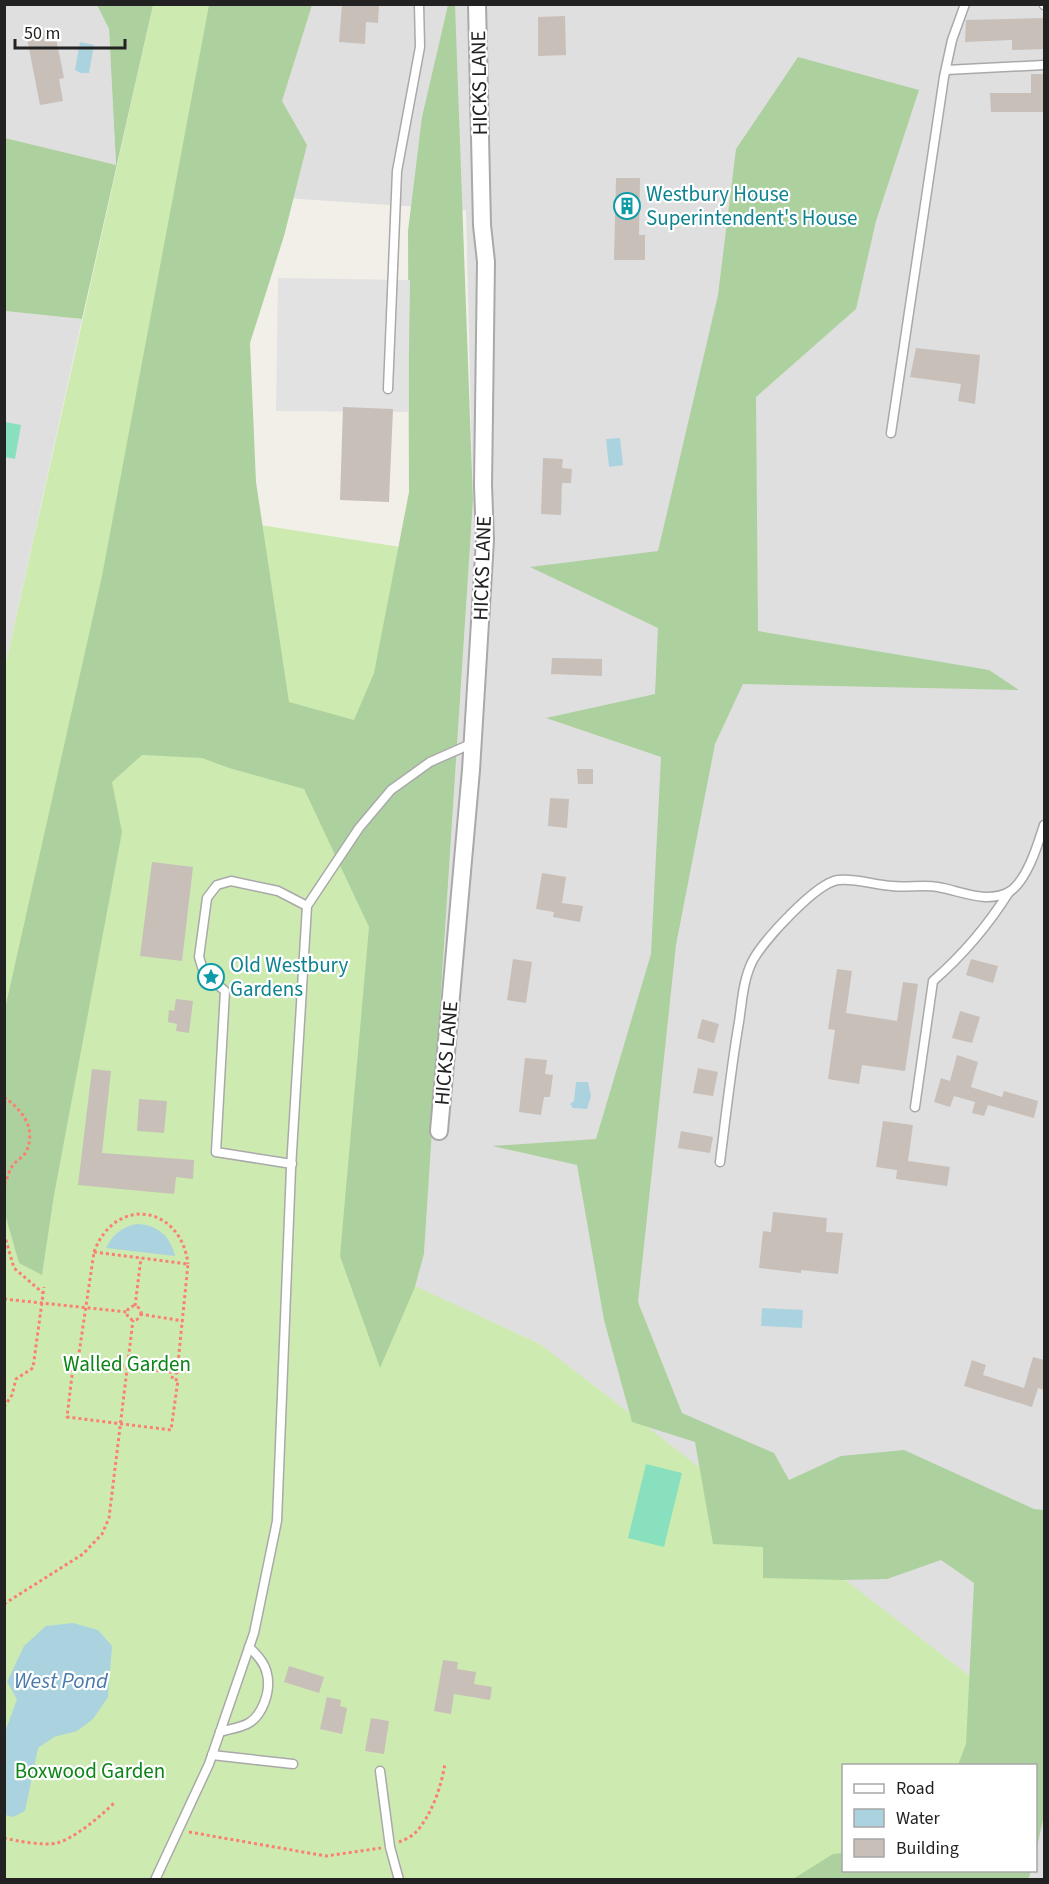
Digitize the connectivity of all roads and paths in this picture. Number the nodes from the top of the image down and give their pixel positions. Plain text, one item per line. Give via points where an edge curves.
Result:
1 (419, 4) edge
2 (477, 4) edge
3 (965, 4) edge
4 (1044, 65) edge
5 (946, 70) junction
6 (388, 389) dead end
7 (891, 433) dead end
8 (473, 743) junction
9 (1044, 825) edge
10 (1009, 891) junction
11 (307, 906) junction
12 (4, 1097) edge
13 (915, 1107) dead end
14 (440, 1131) dead end
15 (720, 1162) dead end
16 (292, 1164) junction
17 (4, 1186) edge
18 (4, 1234) edge
19 (94, 1252) junction
20 (141, 1258) junction
21 (188, 1264) junction
22 (44, 1287) dead end
23 (43, 1293) junction
24 (4, 1299) edge
25 (42, 1304) junction
26 (135, 1306) junction
27 (86, 1307) junction
28 (127, 1312) junction
29 (140, 1314) junction
30 (133, 1320) junction
31 (183, 1321) junction
32 (82, 1360) junction
33 (128, 1366) junction
34 (173, 1372) junction
35 (4, 1407) edge
36 (120, 1423) junction
37 (4, 1604) edge
38 (249, 1647) junction
39 (220, 1732) junction
40 (212, 1755) junction
41 (445, 1763) dead end
42 (293, 1764) dead end
43 (380, 1771) dead end
44 (115, 1802) dead end
45 (179, 1830) junction
46 (4, 1838) edge
47 (390, 1847) junction
48 (155, 1880) edge
49 (399, 1880) edge

1 - 6 lane via 420,47 397,171
2 - 8 street, HICKS LANE via 486,262 485,540
3 - 5 lane
4 - 5 lane
5 - 7 lane
8 - 11 lane via 430,762 391,790 359,828
8 - 14 street, HICKS LANE
9 - 10 lane via 1036,852 1017,885
10 - 13 lane via 990,923 933,981
10 - 15 lane via 988,897 935,886 893,886 856,880 836,880 816,890 765,942 753,961 733,1058
11 - 16 lane
11 - 16 lane via 278,891 231,881 218,885 207,898 199,957 204,973 225,990 216,1152
12 - 17 path via 16,1105 30,1125 30,1138 27,1152 12,1166
16 - 38 lane via 277,1521
18 - 23 path via 14,1268
19 - 20 path
19 - 21 path via 110,1226 126,1216 146,1215 174,1228 181,1237
19 - 27 path
20 - 21 path
20 - 26 path
21 - 31 path
22 - 23 path
23 - 25 path
24 - 25 path
25 - 27 path
25 - 35 path via 33,1368 16,1378
26 - 28 path
26 - 29 path
27 - 28 path
27 - 32 path via 78,1360
28 - 30 path
29 - 30 path
29 - 31 path
30 - 33 path
31 - 34 path via 177,1373
32 - 33 path
32 - 36 path via 81,1368 73,1367 67,1417
33 - 34 path
33 - 36 path
34 - 36 path via 172,1379 178,1380 171,1430
36 - 37 path via 109,1518 102,1534 83,1554
38 - 39 lane
38 - 39 lane via 261,1659 267,1675 260,1713 248,1724
39 - 40 lane
40 - 42 lane
40 - 45 lane
41 - 47 path via 442,1782 415,1834
43 - 47 lane
44 - 46 path via 56,1844
45 - 47 path via 326,1856
45 - 48 lane
47 - 49 lane

